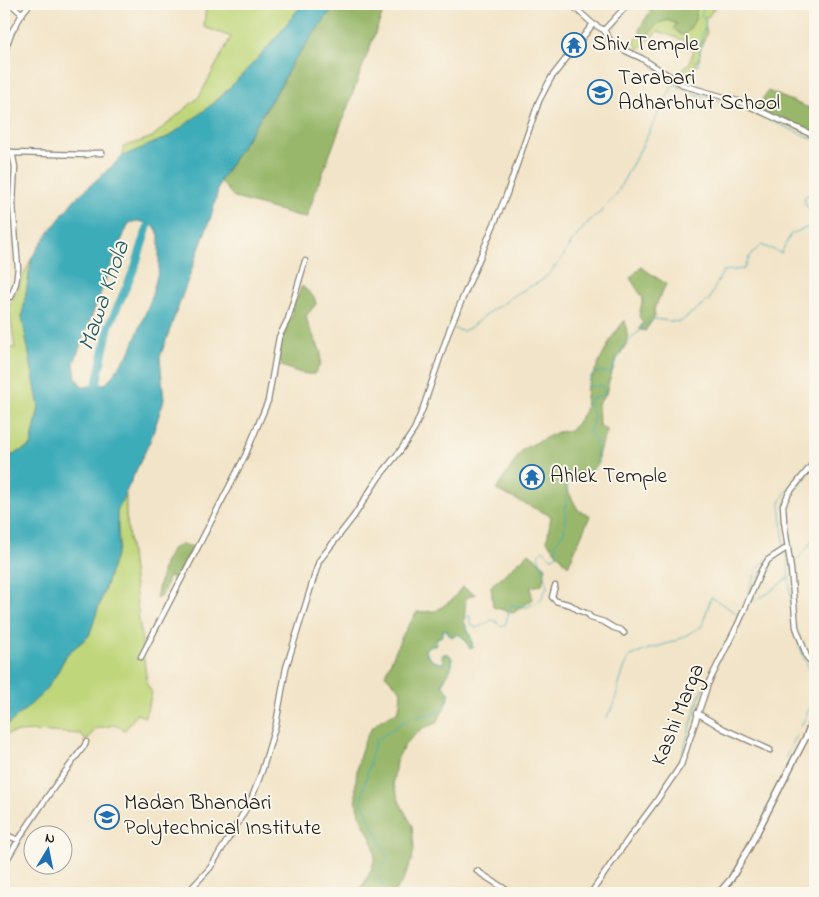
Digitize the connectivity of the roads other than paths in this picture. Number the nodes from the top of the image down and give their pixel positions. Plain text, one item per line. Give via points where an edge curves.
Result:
1 (11, 4) edge
2 (30, 4) edge
3 (568, 4) edge
4 (628, 4) edge
5 (22, 14) junction
6 (593, 24) junction
7 (604, 30) junction
8 (4, 53) edge
9 (815, 136) edge
10 (4, 149) edge
11 (12, 152) junction
12 (102, 153) dead end
13 (305, 261) dead end
14 (10, 297) dead end
15 (815, 461) edge
16 (788, 547) junction
17 (555, 586) dead end
18 (624, 633) dead end
19 (141, 657) dead end
20 (815, 666) edge
21 (697, 713) junction
22 (815, 713) edge
23 (86, 742) dead end
24 (770, 750) dead end
25 (4, 834) edge
26 (18, 840) junction
27 (4, 865) edge
28 (477, 871) dead end
29 (187, 893) edge
30 (511, 893) edge
31 (591, 893) edge
32 (719, 893) edge

1 - 5 street
2 - 5 street
3 - 6 street
4 - 7 street
5 - 8 street
6 - 7 street
6 - 29 street via 551,78 539,101 506,196 450,328 414,430 319,562 286,668 276,724 251,800 210,868
7 - 9 street via 613,45 686,86 738,102
10 - 11 street
11 - 12 street via 86,156
11 - 14 street via 18,268
13 - 19 street via 288,319 279,337 268,400 245,456
15 - 16 street via 788,492 784,521
16 - 20 street via 796,627 807,658
16 - 21 street, Kashi Marga via 762,568
17 - 18 street via 552,597 556,601 571,605
21 - 24 street
21 - 31 street, Kashi Marga via 681,765
22 - 32 street via 806,737 747,851
23 - 26 street
25 - 26 street
26 - 27 street
28 - 30 street

